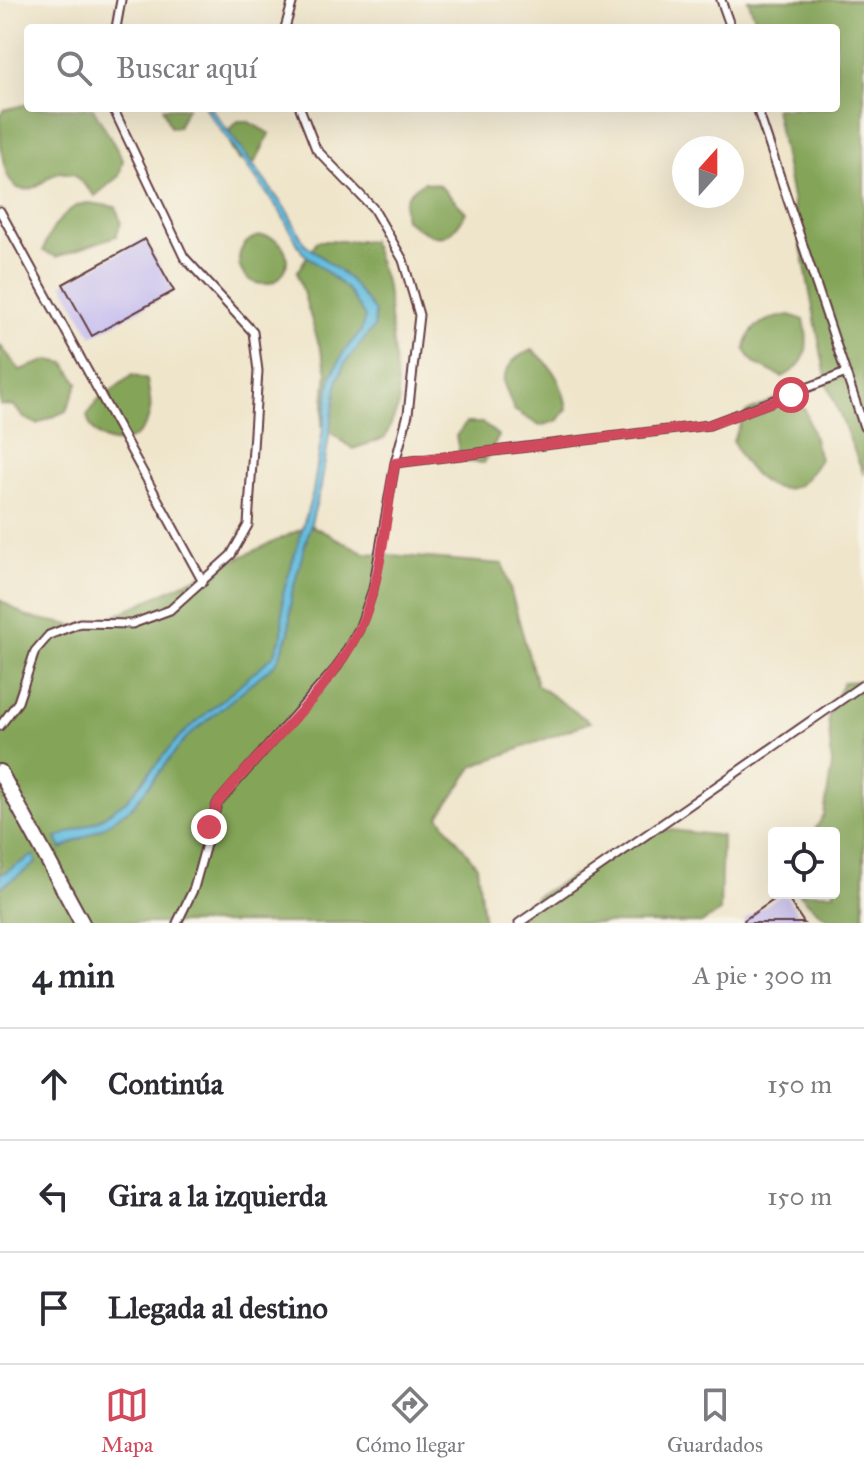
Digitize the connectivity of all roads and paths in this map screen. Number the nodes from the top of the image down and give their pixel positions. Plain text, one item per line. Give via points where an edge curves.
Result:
1 (121, 0) edge
2 (293, 0) edge
3 (721, 0) edge
4 (117, 24) edge
5 (286, 24) edge
6 (730, 24) edge
7 (115, 112) edge
8 (302, 112) edge
9 (758, 112) edge
10 (0, 211) edge
11 (846, 373) junction
12 (864, 427) edge
13 (395, 463) junction
14 (203, 582) junction
15 (864, 684) edge
16 (0, 726) edge
17 (0, 772) edge
18 (82, 923) edge
19 (177, 923) edge
20 (519, 923) edge

1 - 4 lane
2 - 5 lane
3 - 6 lane
7 - 14 lane via 184,257 253,332 258,371 248,525 231,555
8 - 13 lane via 316,149 373,208 403,260 419,315 408,414
9 - 11 lane
10 - 14 lane
11 - 12 lane
11 - 13 lane via 709,425
13 - 19 lane via 373,589 359,629 337,667 217,804 194,888
14 - 16 lane via 170,610 132,624 80,623 49,635 35,651 18,702
15 - 20 lane
17 - 18 street

